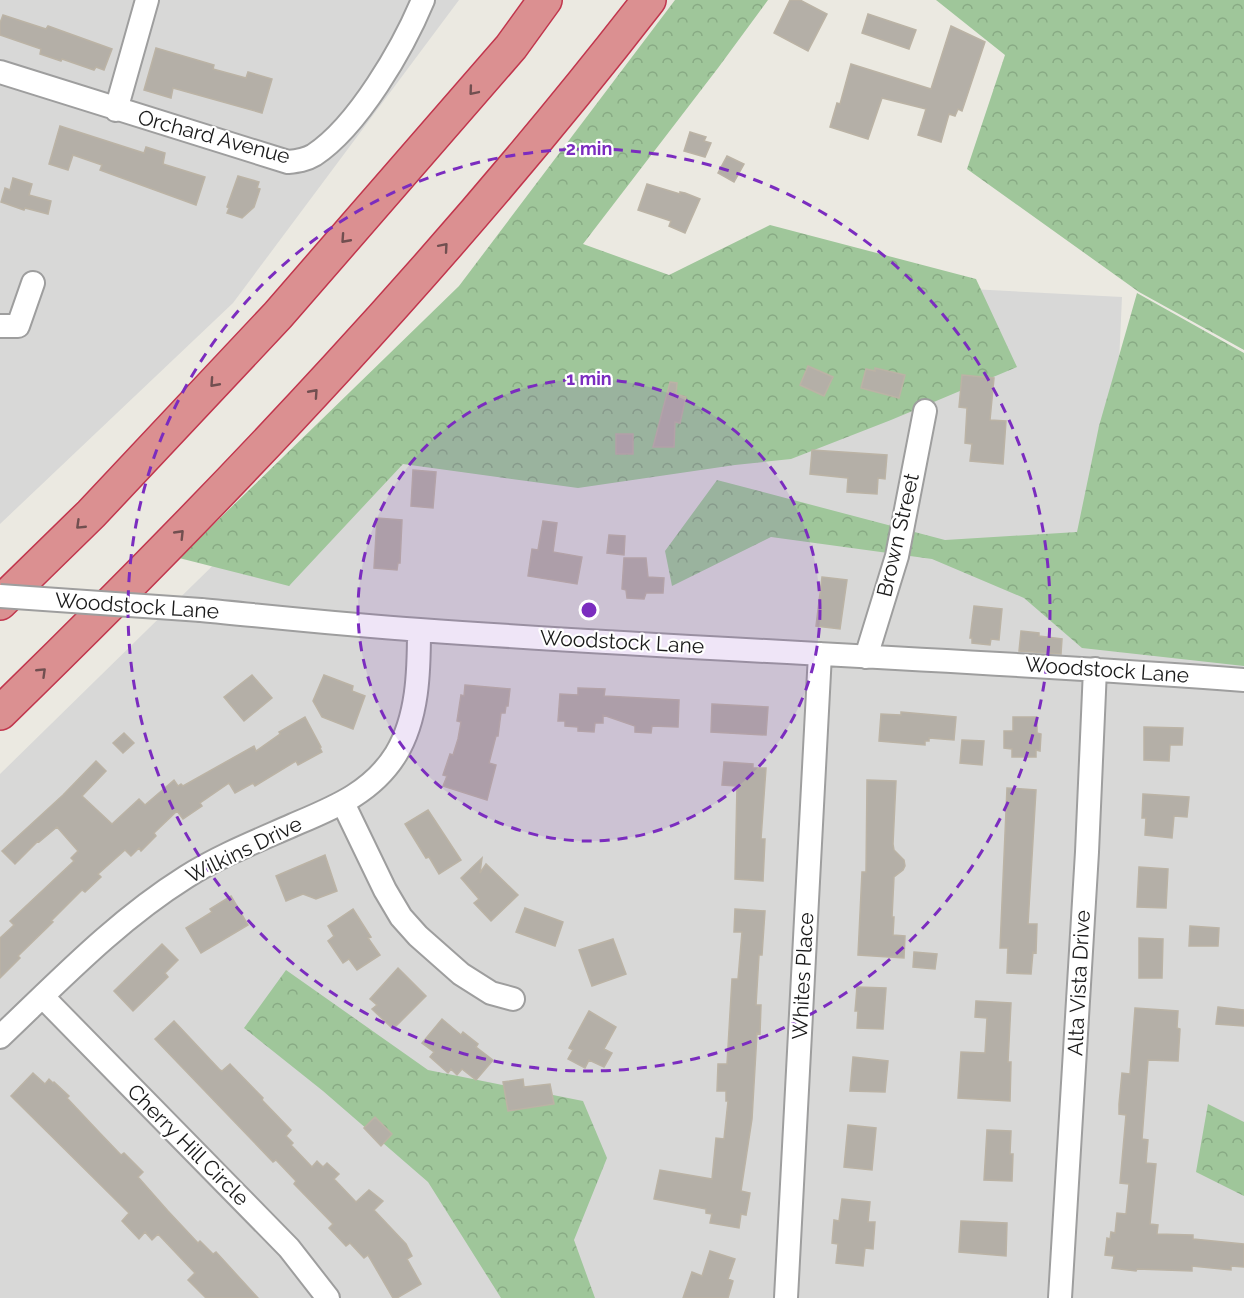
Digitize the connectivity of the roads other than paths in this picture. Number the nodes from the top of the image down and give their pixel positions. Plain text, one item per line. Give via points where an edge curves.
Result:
1 (147, 0) edge
2 (423, 0) edge
3 (545, 0) edge
4 (649, 0) edge
5 (0, 72) edge
6 (116, 110) junction
7 (33, 282) dead end
8 (0, 326) edge
9 (925, 411) dead end
10 (0, 596) edge
11 (0, 603) edge
12 (419, 630) junction
13 (820, 654) junction
14 (866, 657) junction
15 (1095, 669) junction
16 (1244, 680) edge
17 (0, 713) edge
18 (343, 803) junction
19 (43, 997) junction
20 (513, 999) dead end
21 (0, 1037) edge
22 (328, 1298) edge
23 (786, 1298) edge
24 (1060, 1298) edge

1 - 6 street
2 - 6 street, Orchard Avenue via 390,64 354,116 312,156 288,162
3 -> 11 highway via 503,56 278,315 91,514
17 -> 4 highway via 174,541 301,407 538,138
5 - 6 street, Orchard Avenue
7 - 8 street via 18,326
9 - 14 street, Brown Street via 897,556
10 - 12 street, Woodstock Lane, bridge
12 - 13 street, Woodstock Lane
12 - 18 street, Wilkins Drive via 415,699 397,753 365,790
13 - 14 street, Woodstock Lane
13 - 23 street, Whites Place
14 - 15 street, Woodstock Lane
15 - 16 street, Woodstock Lane
15 - 24 street, Alta Vista Drive
18 - 19 street, Wilkins Drive via 189,875 111,932
18 - 20 street via 401,917 471,980 491,993
19 - 21 street, Wilkins Drive
19 - 22 street, Cherry Hill Circle via 289,1248

